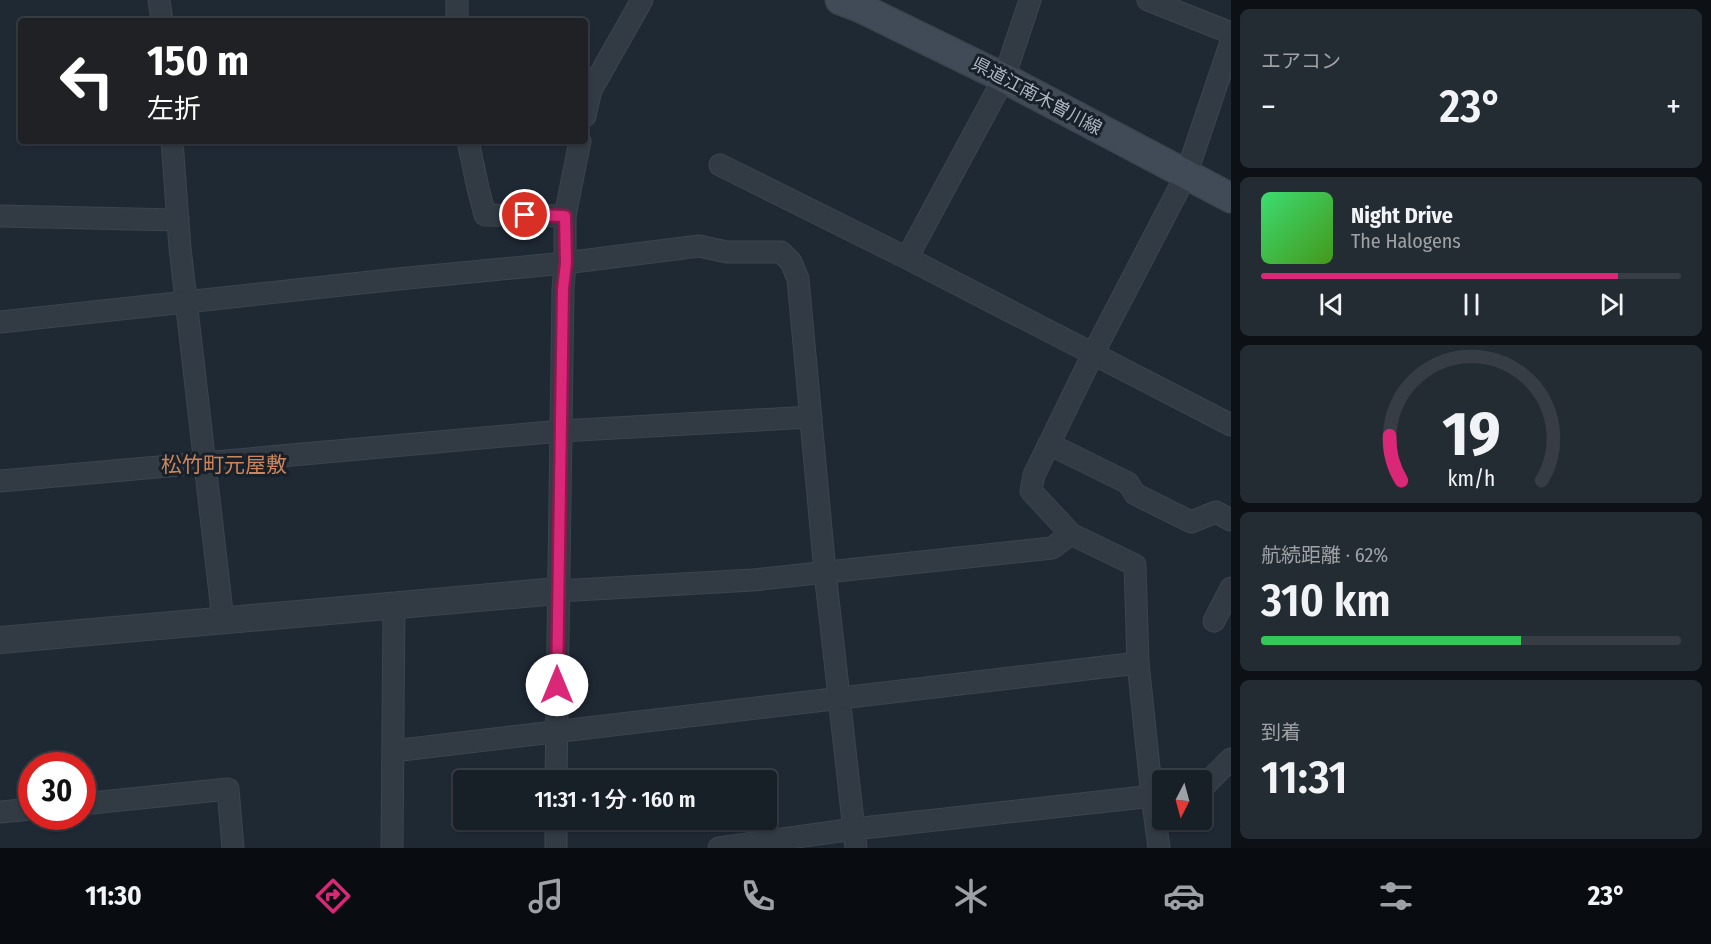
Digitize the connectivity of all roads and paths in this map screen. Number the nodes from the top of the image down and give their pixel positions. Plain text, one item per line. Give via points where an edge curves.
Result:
1 (159, 0) edge
2 (457, 0) edge
3 (642, 0) edge
4 (840, 0) edge
5 (1030, 0) edge
6 (1148, 0) edge
7 (162, 18) edge
8 (457, 18) edge
9 (1231, 33) edge
10 (1231, 42) edge
11 (1004, 78) junction
12 (588, 103) edge
13 (172, 144) edge
14 (469, 144) edge
15 (579, 144) edge
16 (720, 165) dead end
17 (1186, 175) junction
18 (1231, 198) edge
19 (0, 216) edge
20 (565, 216) junction
21 (178, 220) junction
22 (907, 258) junction
23 (566, 263) junction
24 (187, 302) junction
25 (0, 322) edge
26 (1093, 354) junction
27 (811, 417) junction
28 (1231, 425) edge
29 (561, 431) junction
30 (1049, 444) junction
31 (204, 462) junction
32 (0, 481) edge
33 (1231, 520) edge
34 (1071, 534) junction
35 (825, 572) junction
36 (1231, 588) edge
37 (558, 591) junction
38 (394, 605) junction
39 (223, 620) junction
40 (1214, 621) dead end
41 (0, 640) edge
42 (1138, 663) junction
43 (839, 697) junction
44 (557, 732) junction
45 (393, 751) junction
46 (1231, 759) edge
47 (556, 770) edge
48 (1153, 770) edge
49 (1212, 778) edge
50 (1152, 796) edge
51 (96, 803) edge
52 (18, 810) edge
53 (0, 812) edge
54 (556, 830) edge
55 (1158, 830) edge
56 (855, 839) edge
57 (232, 848) edge
58 (392, 848) edge
59 (556, 848) edge
60 (719, 848) edge
61 (1159, 848) edge

1 - 7 street
2 - 8 street
3 - 12 street via 591,90
4 - 11 main road, 県道江南木曽川線
5 - 11 street
6 - 9 street
10 - 17 street
11 - 17 main road, 県道江南木曽川線
11 - 22 street
13 - 21 street
14 - 20 street via 485,215
15 - 20 street
16 - 22 street
17 - 18 main road, 県道江南木曽川線
17 - 26 street
19 - 21 street
20 - 23 street
21 - 24 street
22 - 26 street
23 - 24 street
23 - 27 street via 699,246 727,252 781,252 791,262 798,279
23 - 29 street
24 - 25 street
24 - 31 street
26 - 28 street
26 - 30 street
27 - 29 street
27 - 35 street
29 - 31 street
29 - 37 street
30 - 33 street via 1128,483 1135,494 1191,522 1216,512
30 - 34 street via 1030,492
31 - 32 street
31 - 39 street
34 - 35 street via 1052,548
34 - 42 street via 1135,565
35 - 37 street
35 - 43 street
36 - 40 street
37 - 38 street
37 - 44 street
38 - 39 street
38 - 45 street
39 - 41 street
42 - 43 street
42 - 48 street
43 - 44 street
43 - 56 street
44 - 45 street
44 - 47 street
45 - 58 street
46 - 49 street
50 - 56 street
51 - 57 street via 228,789
52 - 53 street
54 - 59 street
55 - 61 street
56 - 60 street

